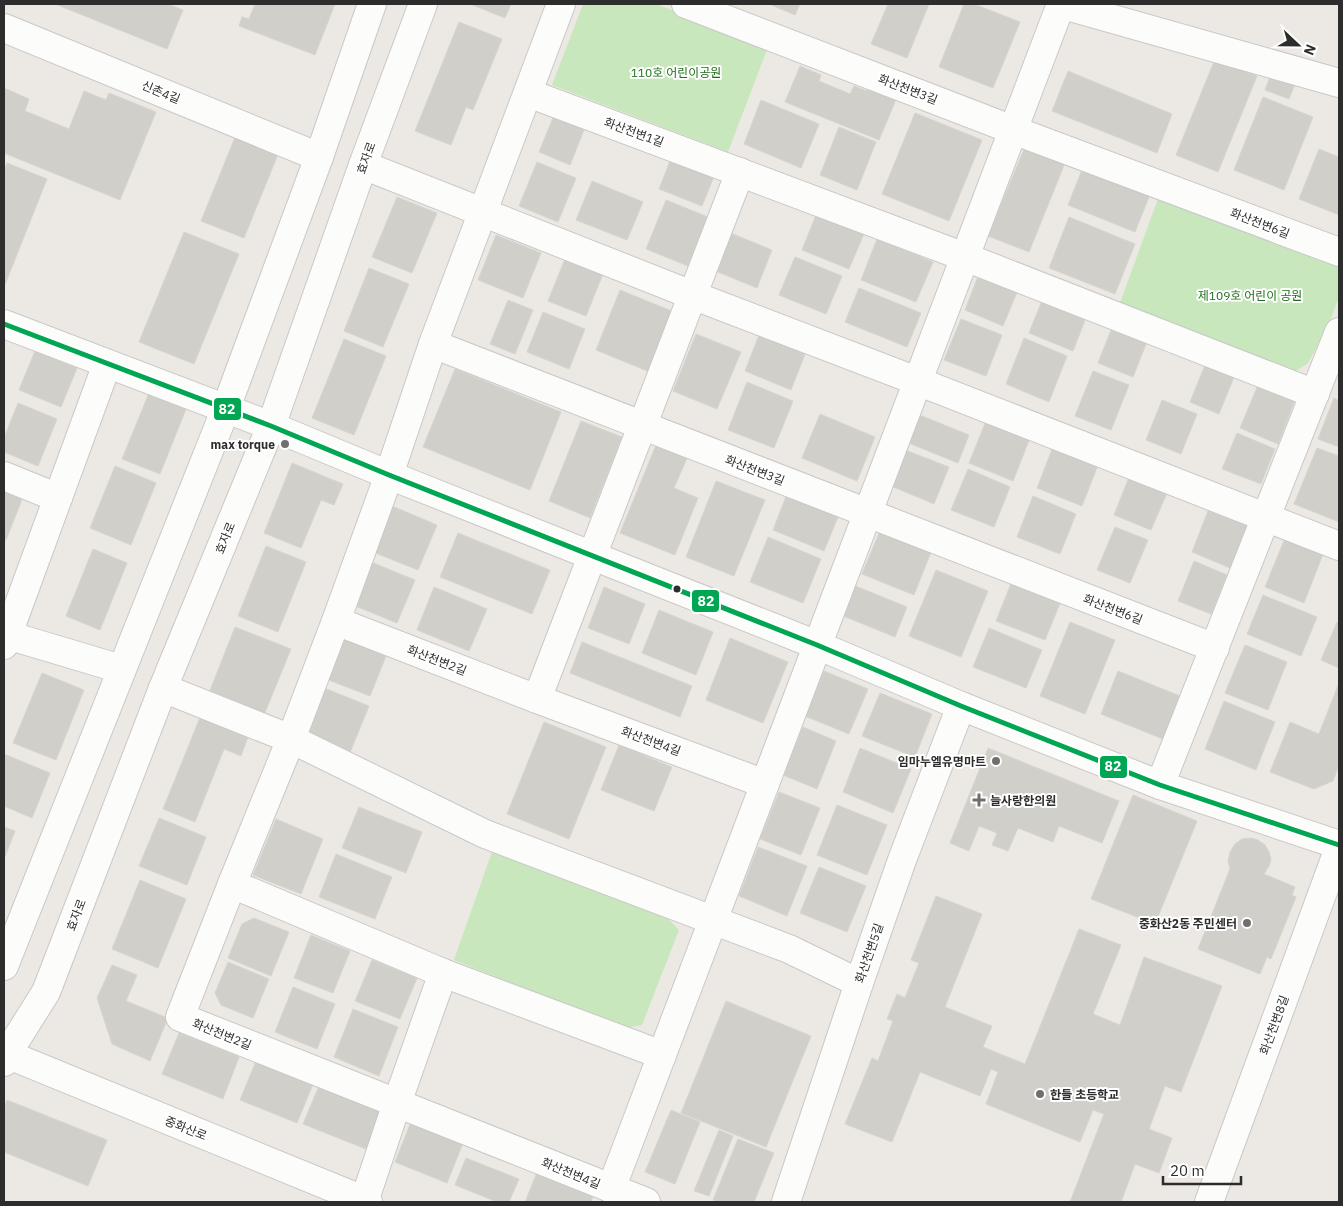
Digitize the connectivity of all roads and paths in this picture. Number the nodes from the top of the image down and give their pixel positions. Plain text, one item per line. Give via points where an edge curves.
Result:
1 (372, 4) edge
2 (423, 4) edge
3 (561, 4) edge
4 (686, 4) edge
5 (1061, 4) edge
6 (4, 28) edge
7 (1339, 83) edge
8 (528, 93) junction
9 (1013, 130) junction
10 (319, 157) junction
11 (363, 165) junction
12 (740, 172) junction
13 (1180, 193) joint
14 (483, 212) junction
15 (1339, 252) edge
16 (965, 257) junction
17 (692, 296) junction
18 (4, 324) edge
19 (1339, 332) edge
20 (432, 344) junction
21 (107, 364) junction
22 (917, 382) junction
23 (1315, 394) junction
24 (226, 408) junction
25 (271, 426) junction
26 (642, 426) junction
27 (389, 475) junction
28 (4, 476) edge
29 (58, 498) junction
30 (867, 513) junction
31 (1266, 518) junction
32 (1339, 546) edge
33 (592, 556) junction
34 (1012, 569) joint
35 (336, 621) junction
36 (5, 638) edge
37 (817, 645) junction
38 (1215, 648) junction
39 (121, 669) junction
40 (163, 688) junction
41 (537, 698) junction
42 (961, 706) junction
43 (291, 739) junction
44 (766, 784) junction
45 (1160, 785) junction
46 (1339, 846) edge
47 (232, 884) junction
48 (713, 920) junction
49 (4, 966) edge
50 (443, 973) junction
51 (859, 983) junction
52 (662, 1055) junction
53 (5, 1057) edge
54 (397, 1103) junction
55 (611, 1189) junction
56 (365, 1202) edge
57 (646, 1202) edge
58 (786, 1202) edge
59 (1208, 1202) edge

1 - 10 street
2 - 11 street, 효자로
3 - 8 street
4 - 9 street, 화산천변3길
5 - 7 street
5 - 9 street
6 - 10 street, 신촌4길
8 - 12 street, 화산천변1길
8 - 14 street
9 - 13 street, 화산천변3길
9 - 16 street
10 - 24 street
11 - 14 street
11 - 25 street, 효자로
12 - 16 street
12 - 17 street
13 - 15 street, 화산천변6길
14 - 17 street
14 - 20 street
16 - 22 street
16 - 23 street
17 - 22 street
17 - 26 street
18 - 21 street
19 - 23 street
20 - 26 street
20 - 27 street
21 - 24 street
21 - 29 street
22 - 30 street
22 - 31 street
23 - 31 street
24 - 25 street
24 - 39 street
25 - 27 street
25 - 40 street, 효자로
26 - 30 street, 화산천변3길
26 - 33 street
27 - 33 street
27 - 35 street, 화산천변2길
28 - 29 street
29 - 36 street
30 - 34 street, 화산천변3길
30 - 37 street
31 - 32 street
31 - 38 street
33 - 37 street
33 - 41 street
34 - 38 street, 화산천변6길
35 - 41 street, 화산천변2길
35 - 43 street, 화산천변2길
36 - 39 street
37 - 42 street
37 - 44 street, 화산천변4길
38 - 45 street
39 - 49 street
40 - 43 street
40 - 53 street, 효자로 via 46,992
41 - 44 street, 화산천변4길
42 - 45 street
42 - 51 street, 화산천변5길
43 - 47 street, 화산천변2길
43 - 48 street via 485,834
44 - 48 street, 화산천변4길
45 - 46 street
46 - 59 street, 화산천변8길
47 - 50 street
47 - 54 street, 화산천변2길 via 180,1017
48 - 51 street via 789,949
48 - 52 street, 화산천변4길
50 - 52 street
50 - 54 street
51 - 58 street, 화산천변5길
52 - 55 street, 화산천변4길
53 - 56 street, 중화산로
54 - 55 street, 화산천변4길
54 - 56 street
55 - 57 street

